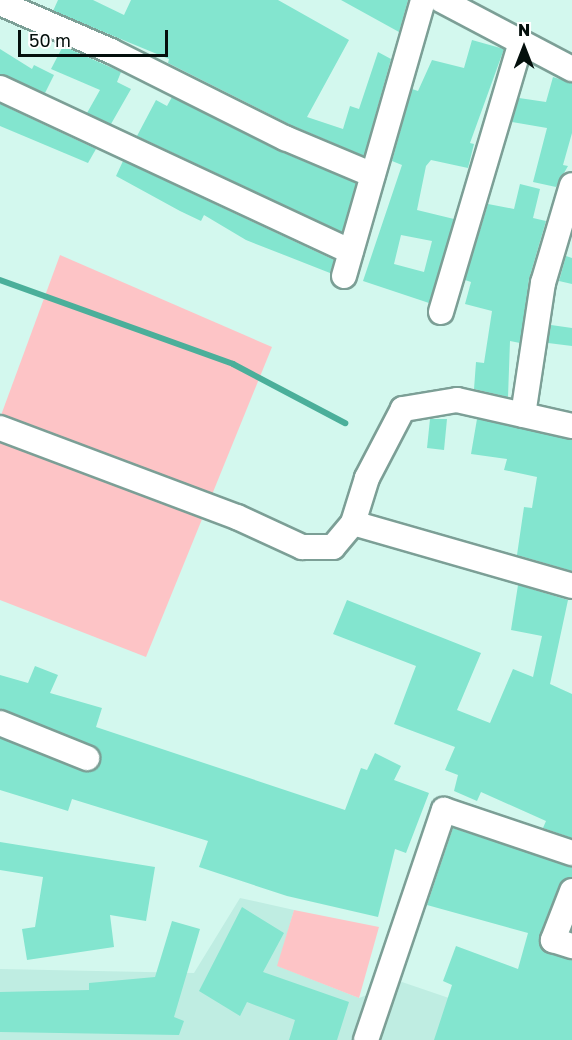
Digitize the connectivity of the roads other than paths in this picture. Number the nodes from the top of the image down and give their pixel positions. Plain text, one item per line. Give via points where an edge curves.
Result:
1 (423, 0) edge
2 (441, 0) edge
3 (0, 3) edge
4 (520, 45) junction
5 (572, 69) edge
6 (0, 88) edge
7 (373, 175) junction
8 (572, 185) edge
9 (351, 252) junction
10 (344, 276) dead end
11 (441, 312) dead end
12 (523, 415) junction
13 (572, 426) edge
14 (0, 428) edge
15 (353, 523) junction
16 (572, 586) edge
17 (0, 723) edge
18 (87, 758) dead end
19 (572, 853) edge
20 (572, 891) edge
21 (572, 946) edge
22 (366, 1040) edge

1 - 7 street
2 - 4 street
3 - 7 street via 111,51 285,138
4 - 5 street
4 - 11 street
6 - 9 street
7 - 9 street
8 - 12 street via 543,283
9 - 10 street
12 - 13 street
12 - 15 street via 457,400 403,409 367,478
14 - 15 street via 237,517 302,547 333,547
15 - 16 street
17 - 18 street
19 - 22 street via 444,810
20 - 21 street via 553,940

